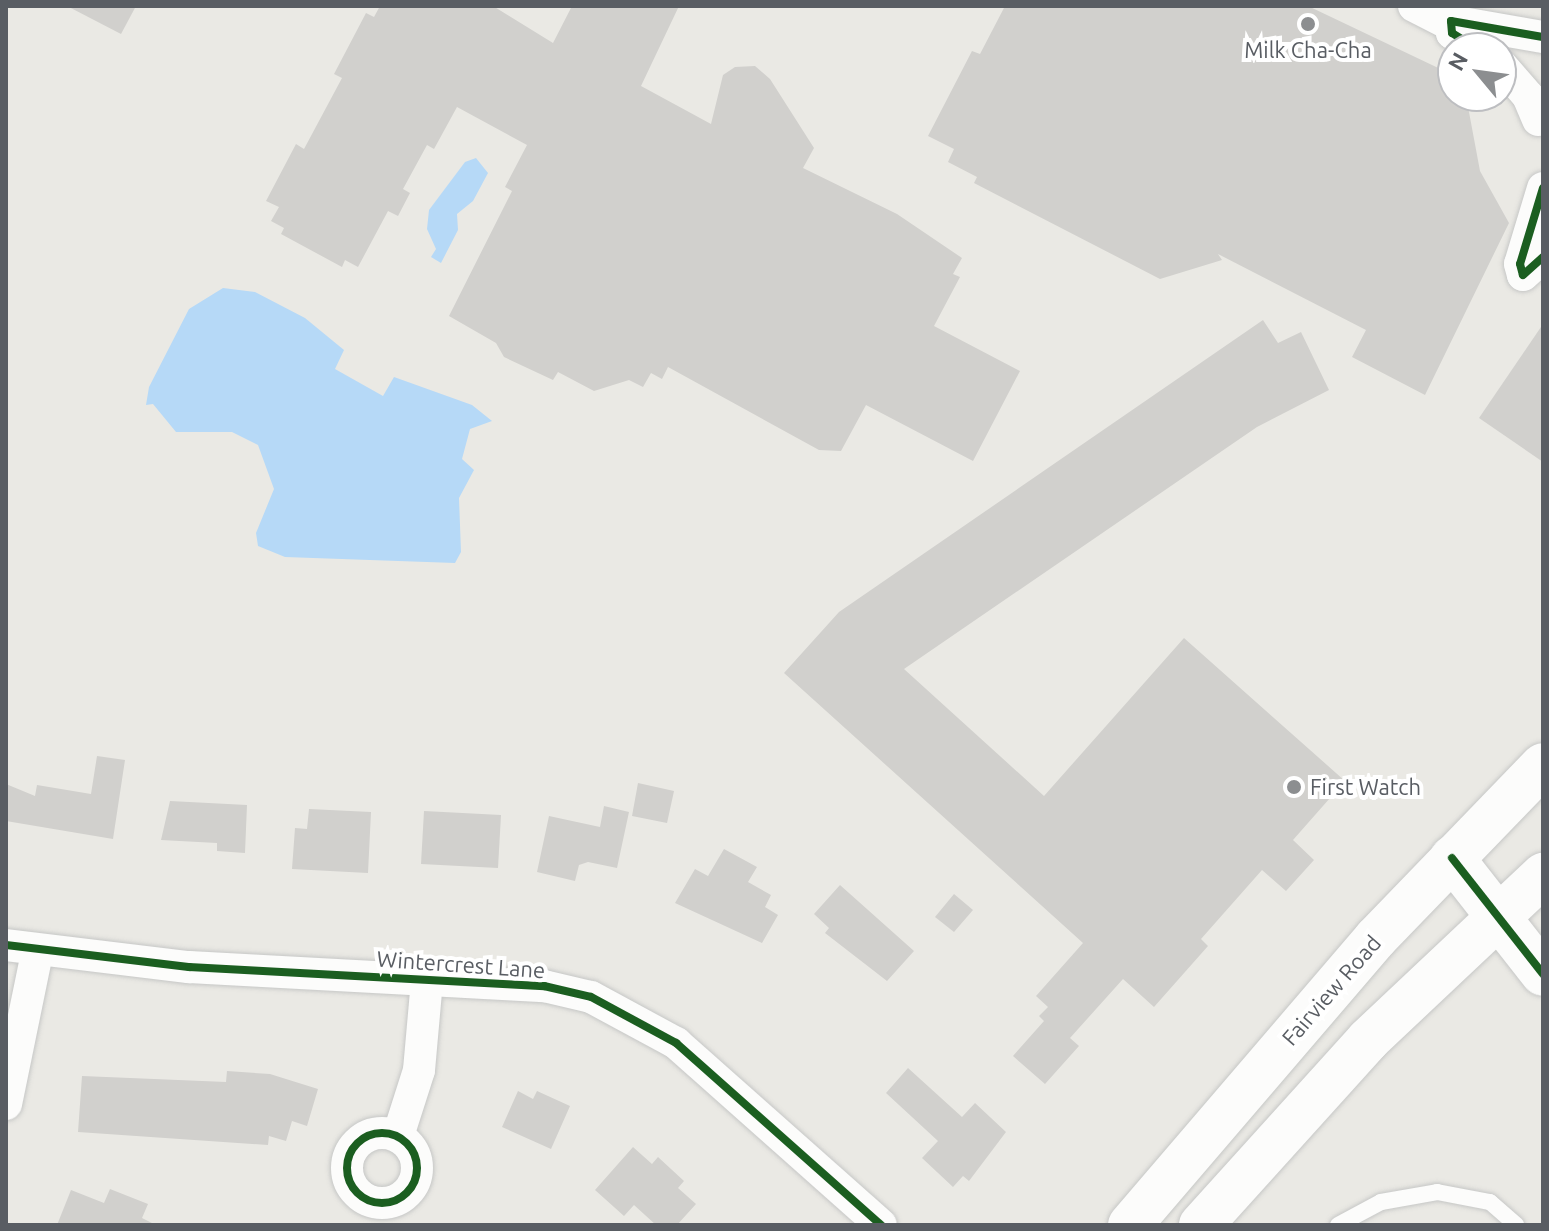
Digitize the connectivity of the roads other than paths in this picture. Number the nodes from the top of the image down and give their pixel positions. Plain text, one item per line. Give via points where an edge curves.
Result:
1 (1414, 6) edge
2 (1449, 24) junction
3 (1458, 32) edge
4 (1543, 37) edge
5 (1517, 83) edge
6 (1543, 83) edge
7 (1540, 131) edge
8 (1543, 188) edge
9 (1543, 257) edge
10 (1543, 765) edge
11 (1452, 858) junction
12 (1543, 875) edge
13 (1497, 916) junction
14 (6, 945) edge
15 (37, 953) junction
16 (1543, 974) edge
17 (427, 980) junction
18 (6, 1104) edge
19 (398, 1136) dead end
20 (881, 1225) edge
21 (1130, 1225) edge
22 (1201, 1225) edge
23 (1338, 1225) edge
24 (1516, 1225) edge

1 - 2 street
2 - 3 street
2 - 4 street via 1456,19
5 - 7 street via 1528,96
6 - 7 street
8 - 9 street via 1520,264 1523,275
10 - 11 main road, Fairview Road
11 - 13 main road
11 - 21 main road, Fairview Road via 1353,963
12 - 13 main road
13 - 16 main road
13 - 22 main road via 1368,1040
14 - 15 street, Wintercrest Lane
15 - 17 street, Wintercrest Lane
15 - 18 street
17 - 19 street via 419,1070
17 - 20 street, Wintercrest Lane via 565,989 640,1020 691,1055
23 - 24 lane via 1381,1202 1437,1192 1490,1202

